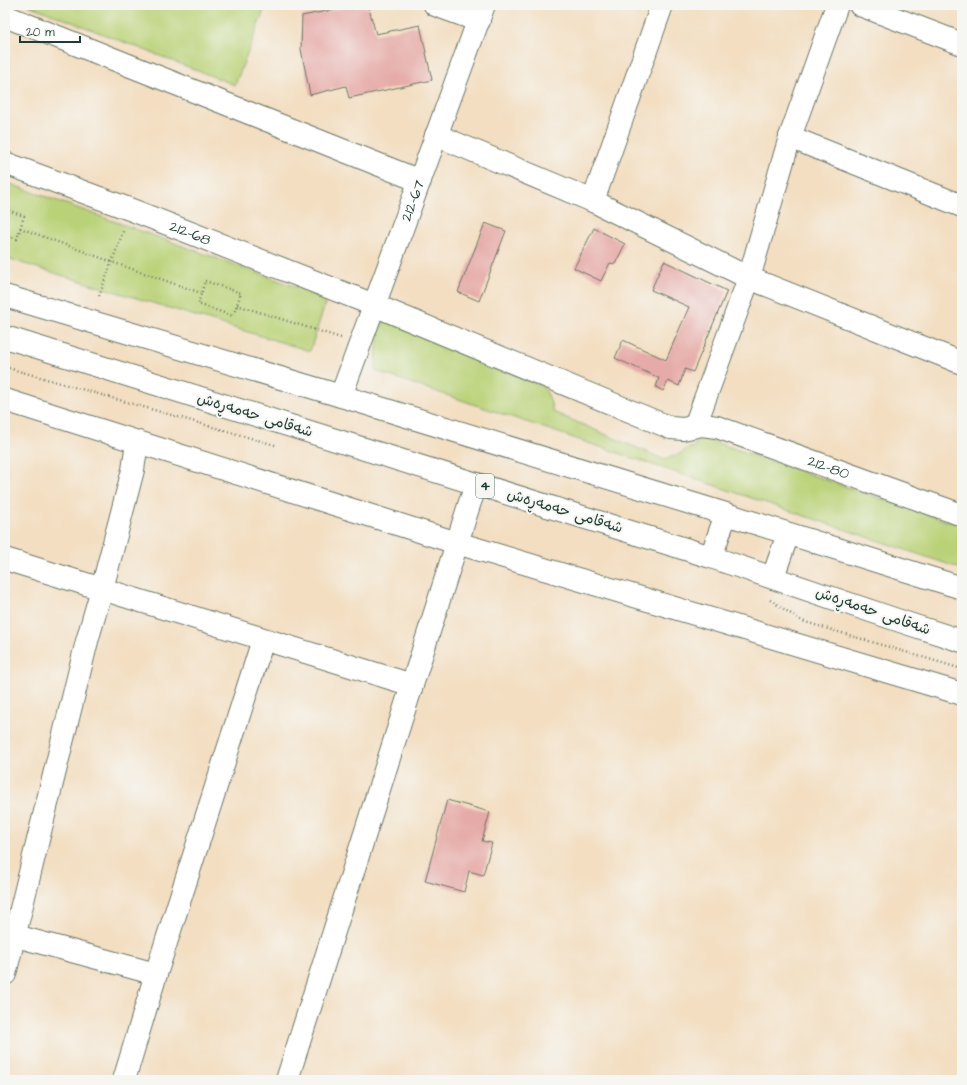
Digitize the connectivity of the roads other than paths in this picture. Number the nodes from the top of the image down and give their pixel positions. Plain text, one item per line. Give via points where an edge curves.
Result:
1 (435, 5) edge
2 (662, 5) edge
3 (837, 5) edge
4 (860, 5) edge
5 (481, 13) edge
6 (5, 16) edge
7 (962, 44) edge
8 (436, 135) junction
9 (790, 137) junction
10 (5, 163) edge
11 (420, 181) junction
12 (593, 201) junction
13 (962, 206) edge
14 (749, 278) junction
15 (5, 296) edge
16 (374, 305) junction
17 (5, 337) edge
18 (962, 363) edge
19 (341, 396) junction
20 (5, 400) edge
21 (694, 426) junction
22 (137, 442) junction
23 (477, 484) junction
24 (726, 514) junction
25 (962, 515) edge
26 (788, 534) junction
27 (458, 543) junction
28 (711, 556) junction
29 (5, 559) edge
30 (773, 577) junction
31 (962, 588) edge
32 (102, 589) junction
33 (263, 640) junction
34 (962, 641) edge
35 (412, 685) junction
36 (962, 694) edge
37 (10, 934) edge
38 (5, 974) edge
39 (156, 974) junction
40 (124, 1080) edge
41 (287, 1080) edge

1 - 5 main road
2 - 12 main road
3 - 9 main road
4 - 7 main road
5 - 8 main road, 212-67
6 - 11 main road
8 - 11 main road, 212-67
8 - 12 main road
9 - 13 main road
9 - 14 main road
10 - 16 main road, 212-68
11 - 16 main road, 212-67
12 - 14 main road
14 - 18 main road
14 - 21 main road
15 - 19 main road
16 - 19 main road, 212-67
16 - 21 main road, 212-68 via 671,428 683,429
17 - 23 main road, شەقامی حەمەڕەش / 4
19 - 24 main road
20 - 22 main road
21 - 25 main road, 212-80 via 717,427
22 - 27 main road
22 - 32 main road via 133,470
23 - 27 main road
23 - 28 main road, شەقامی حەمەڕەش / 4
24 - 26 main road
24 - 28 main road
26 - 30 main road
26 - 31 main road
27 - 35 main road
27 - 36 main road
28 - 30 main road, شەقامی حەمەڕەش / 4
29 - 32 main road
30 - 34 main road, شەقامی حەمەڕەش / 4
32 - 33 main road
32 - 37 main road
33 - 35 main road
33 - 39 main road
35 - 41 main road
37 - 38 main road
37 - 39 main road
39 - 40 main road

